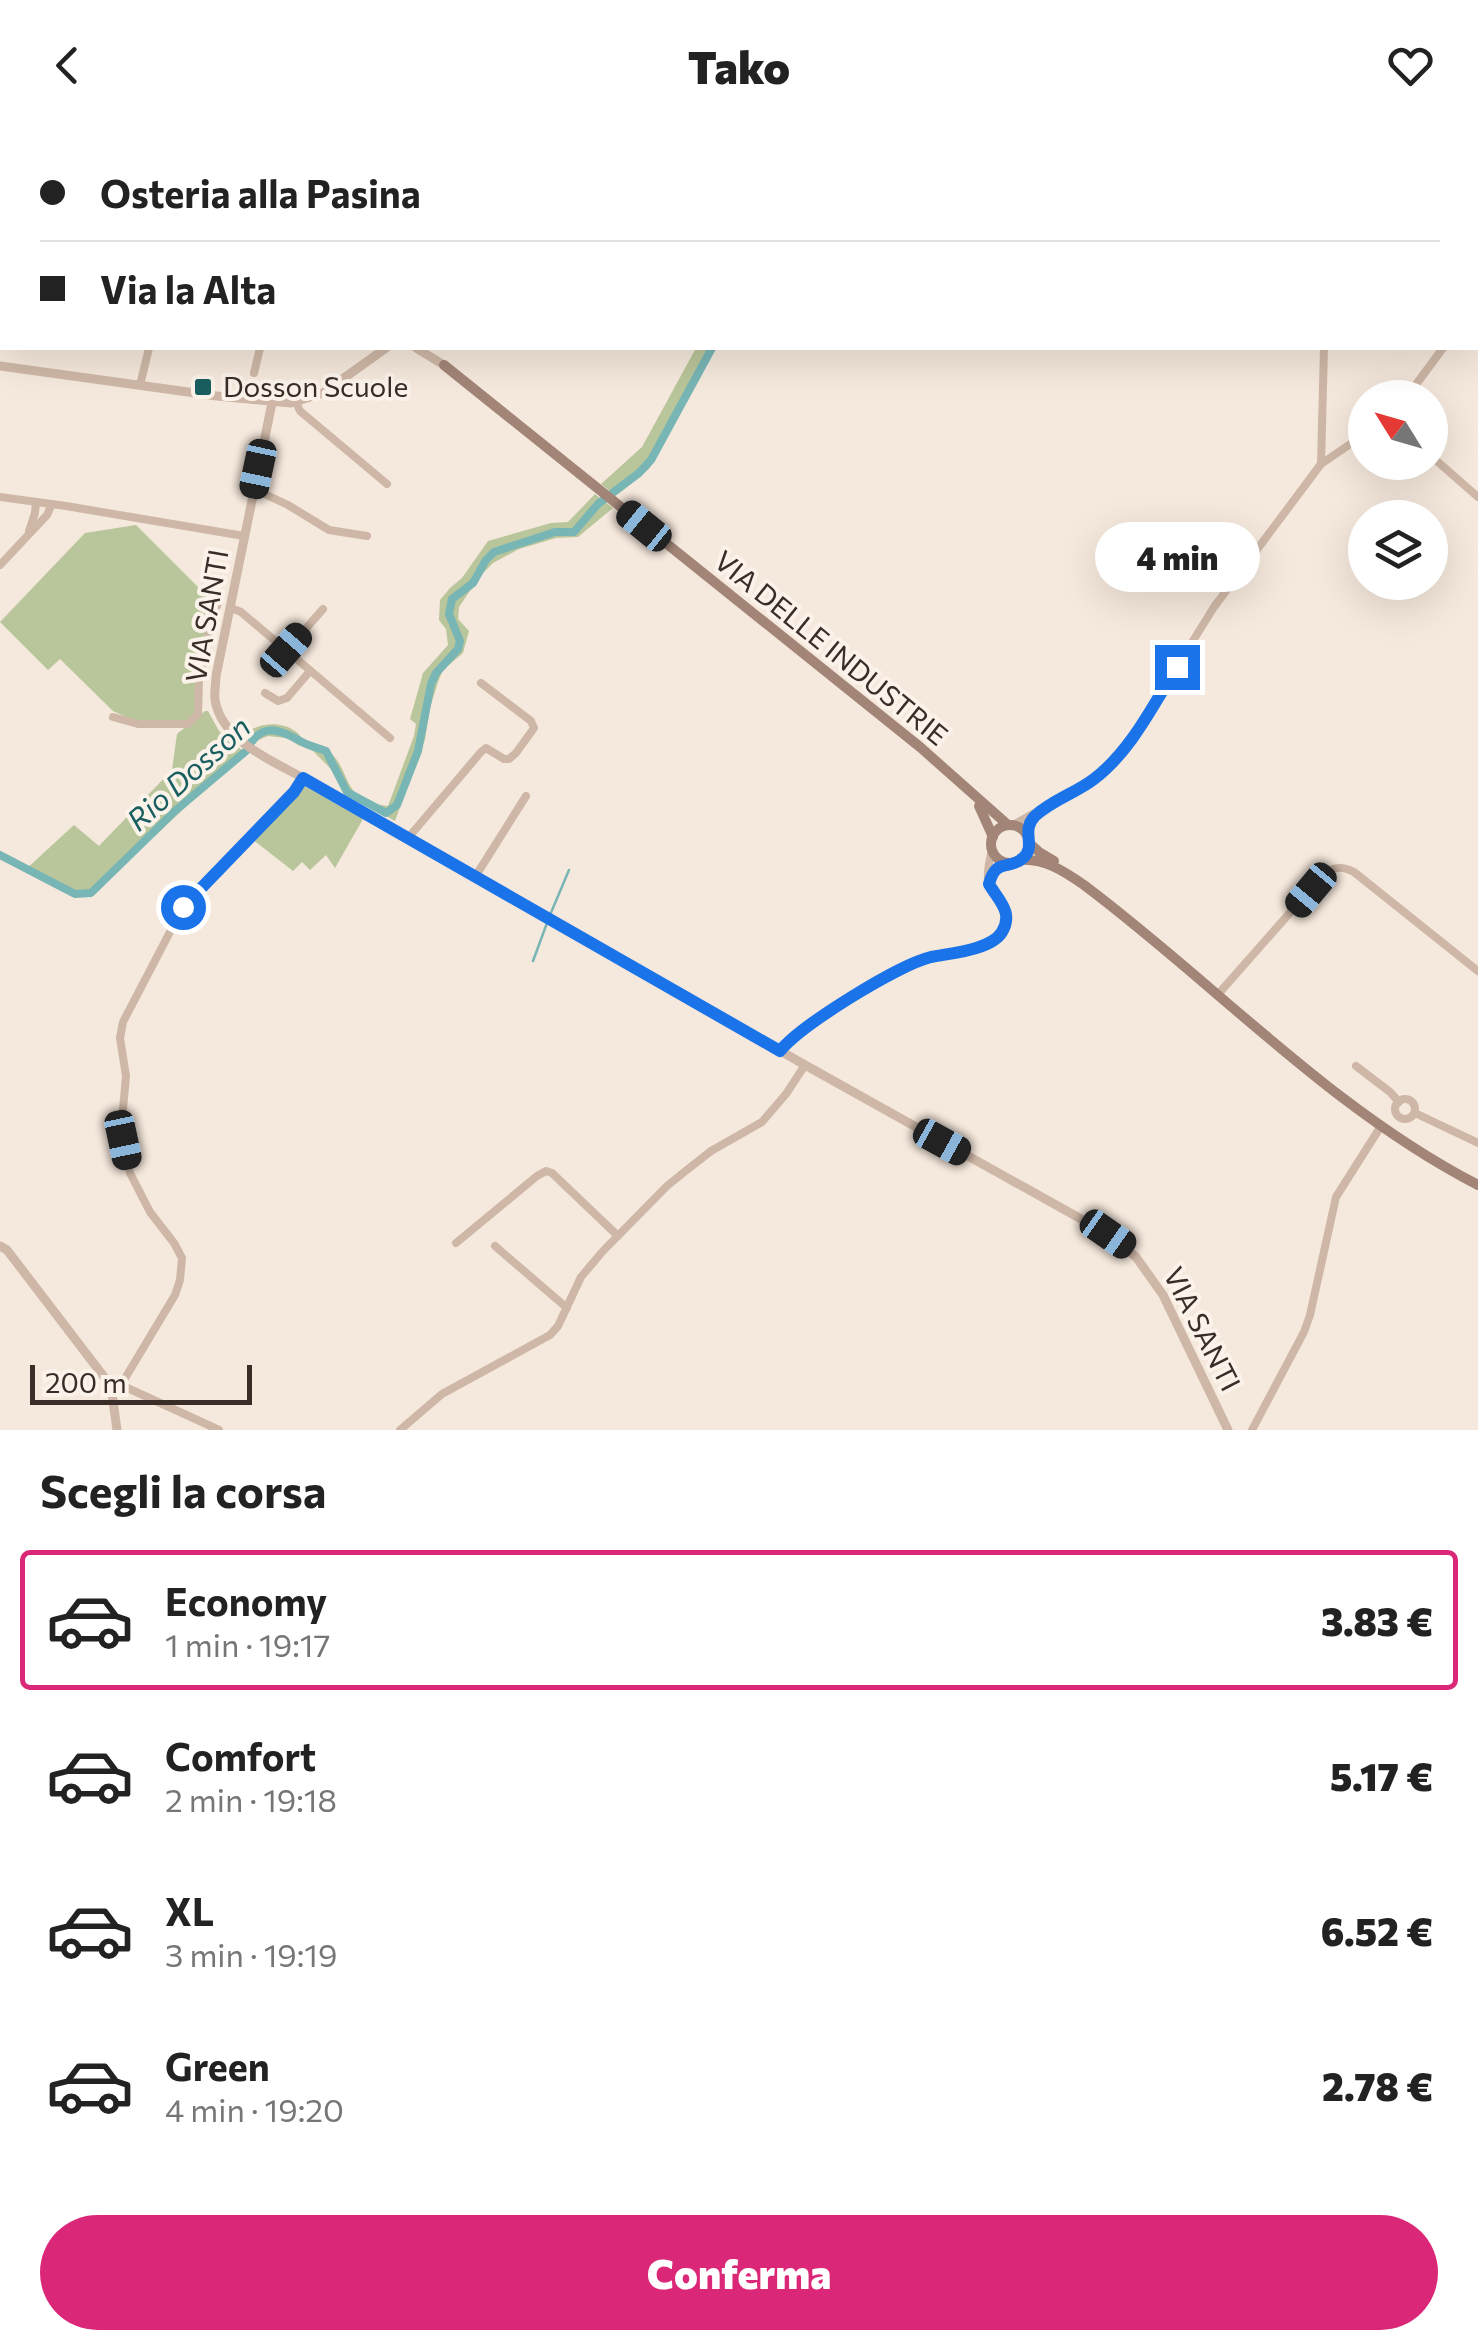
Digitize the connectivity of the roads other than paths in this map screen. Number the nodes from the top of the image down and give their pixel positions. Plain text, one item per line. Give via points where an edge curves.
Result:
1 (149, 350) edge
2 (260, 350) edge
3 (373, 350) edge
4 (383, 350) edge
5 (419, 350) edge
6 (428, 350) edge
7 (1324, 350) edge
8 (1442, 350) edge
9 (444, 365) junction
10 (0, 366) edge
11 (355, 370) junction
12 (254, 372) dead end
13 (1420, 380) edge
14 (140, 385) junction
15 (296, 402) junction
16 (272, 403) junction
17 (1348, 446) edge
18 (1321, 464) junction
19 (1448, 471) edge
20 (387, 484) dead end
21 (254, 489) junction
22 (0, 498) edge
23 (1478, 498) edge
24 (36, 502) junction
25 (52, 504) junction
26 (28, 535) junction
27 (244, 536) junction
28 (368, 536) dead end
29 (0, 566) edge
30 (220, 599) dead end
31 (231, 608) junction
32 (323, 608) dead end
33 (286, 650) junction
34 (310, 670) junction
35 (481, 684) dead end
36 (264, 693) dead end
37 (113, 717) dead end
38 (390, 738) dead end
39 (303, 778) junction
40 (956, 778) junction
41 (526, 796) dead end
42 (1062, 798) junction
43 (1010, 825) junction
44 (408, 838) junction
45 (1028, 839) junction
46 (992, 842) junction
47 (1020, 860) junction
48 (1006, 862) junction
49 (476, 877) junction
50 (989, 884) junction
51 (1478, 971) edge
52 (1221, 991) junction
53 (780, 1051) junction
54 (804, 1065) junction
55 (1356, 1066) dead end
56 (1399, 1102) junction
57 (1414, 1113) junction
58 (1381, 1126) junction
59 (1478, 1143) edge
60 (1478, 1182) edge
61 (618, 1236) junction
62 (456, 1243) dead end
63 (0, 1246) edge
64 (495, 1246) dead end
65 (567, 1308) junction
66 (116, 1386) junction
67 (117, 1430) edge
68 (219, 1430) edge
69 (400, 1430) edge
70 (1228, 1430) edge
71 (1252, 1430) edge

1 - 14 street
2 - 12 street
3 - 11 street
4 - 11 street
5 - 9 street, VIA DELLE INDUSTRIE
6 - 9 street, VIA DELLE INDUSTRIE
7 - 18 street
8 - 13 street
9 - 40 main road, VIA DELLE INDUSTRIE
10 - 14 street
11 - 15 street
14 - 16 street
15 - 16 street
15 - 20 street
16 - 21 street, VIA SANTI
17 - 18 street
18 - 42 street via 1214,608 1118,756
19 - 23 street
21 - 27 street, VIA SANTI
21 - 28 street via 330,530
22 - 24 street
24 - 25 street
24 - 26 street
25 - 26 street
25 - 27 street
26 - 29 street
27 - 31 street, VIA SANTI
30 - 37 street via 196,717 188,724
31 - 33 street
31 - 39 street, VIA SANTI via 216,676 221,716 242,742
32 - 33 street
33 - 34 street
34 - 36 street via 288,698
34 - 38 street
35 - 44 street via 534,728 509,759 486,748 480,752
39 - 44 street, VIA SANTI
39 - 66 street via 183,907 122,1022 122,1120 130,1173 182,1258 176,1294
40 - 43 main road, VIA DELLE INDUSTRIE
40 - 46 main road, VIA DELLE INDUSTRIE via 979,805
41 - 49 street
42 - 43 street
42 - 45 street via 1035,816
43 - 45 main road
43 - 46 main road
44 - 49 street, VIA SANTI
45 - 47 main road
45 - 52 main road
46 - 48 main road via 996,857
46 - 50 street
47 - 48 main road
47 - 58 main road via 1050,865 1084,884
48 - 50 street
49 - 53 street, VIA SANTI
50 - 53 street via 1007,914 994,942 893,972
51 - 52 street via 1354,872 1336,867
52 - 60 main road via 1362,1106
53 - 54 street, VIA SANTI
54 - 61 street via 762,1122 666,1186
54 - 70 street, VIA SANTI via 1125,1246 1163,1295
55 - 56 street
56 - 57 street via 1410,1100
56 - 57 street via 1400,1118
57 - 59 street
58 - 60 main road
58 - 71 street via 1336,1197 1304,1332
61 - 62 street via 546,1171
61 - 65 street via 581,1277
63 - 66 street
64 - 65 street
65 - 69 street via 546,1338 442,1394
66 - 67 street
66 - 68 street

